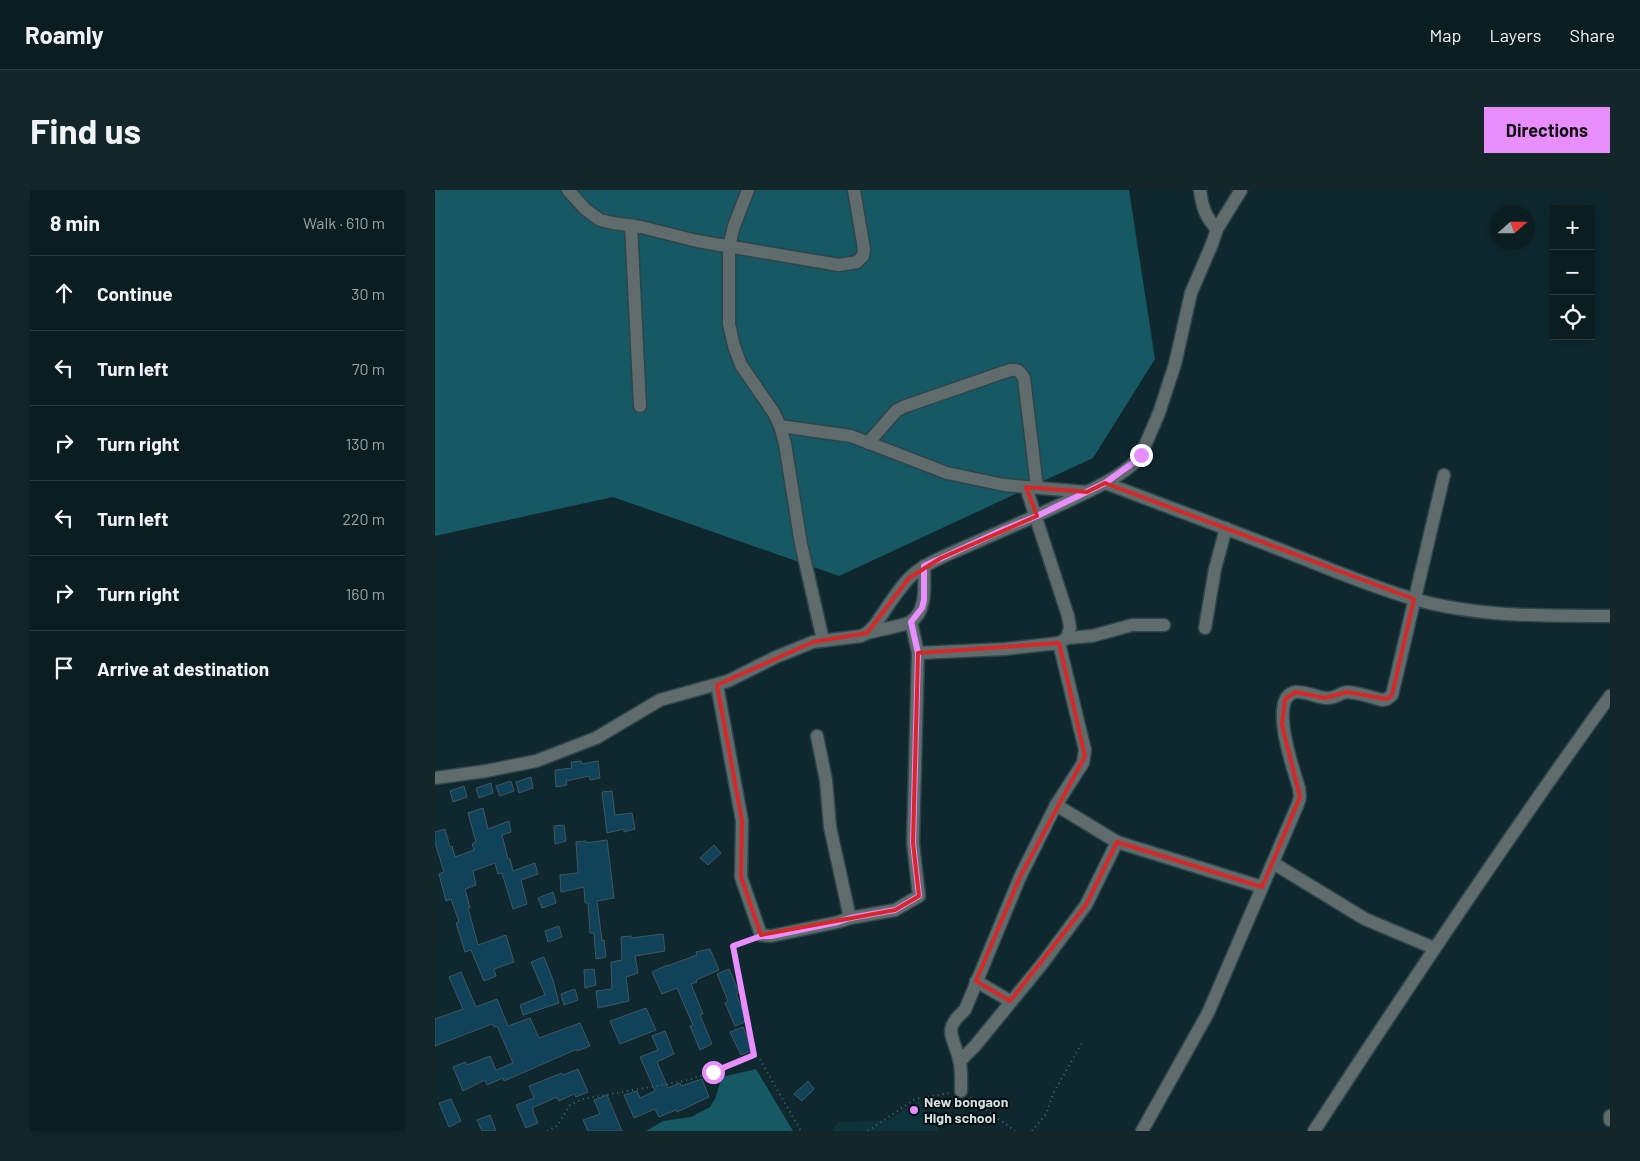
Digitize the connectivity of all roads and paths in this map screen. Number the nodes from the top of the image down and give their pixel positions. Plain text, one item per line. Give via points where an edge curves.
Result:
1 (568, 190) edge
2 (748, 190) edge
3 (854, 190) edge
4 (1200, 190) edge
5 (1241, 190) edge
6 (631, 225) junction
7 (1217, 229) junction
8 (729, 246) junction
9 (640, 406) dead end
10 (780, 426) junction
11 (868, 443) junction
12 (1444, 475) dead end
13 (1105, 483) junction
14 (1032, 487) junction
15 (1087, 492) junction
16 (1037, 516) junction
17 (1226, 528) junction
18 (924, 566) junction
19 (1414, 599) junction
20 (1610, 616) edge
21 (911, 622) junction
22 (1164, 625) dead end
23 (1205, 628) dead end
24 (867, 633) junction
25 (823, 640) junction
26 (1063, 640) junction
27 (918, 653) junction
28 (717, 685) junction
29 (1610, 696) edge
30 (817, 736) dead end
31 (435, 778) edge
32 (1057, 805) junction
33 (1117, 842) junction
34 (1273, 863) junction
35 (1262, 887) junction
36 (850, 918) junction
37 (761, 936) junction
38 (1434, 948) junction
39 (977, 981) junction
40 (1010, 1001) junction
41 (1083, 1041) dead end
42 (754, 1055) junction
43 (960, 1061) junction
44 (961, 1092) junction
45 (1610, 1116) edge
46 (1610, 1120) edge
47 (547, 1131) edge
48 (801, 1131) edge
49 (867, 1131) edge
50 (1015, 1131) edge
51 (1032, 1131) edge
52 (1142, 1131) edge
53 (1314, 1131) edge

1 - 6 street via 585,210 599,220
2 - 8 street via 733,226
3 - 8 street via 864,249 857,262 839,265
4 - 7 street via 1202,207
5 - 7 street
6 - 8 street
6 - 9 street
7 - 13 street via 1191,293 1175,364 1141,455
8 - 10 street via 729,324 734,346 741,365
10 - 11 street via 851,436
10 - 25 street via 801,544
11 - 14 street via 947,473
11 - 14 street via 903,407 1016,369 1025,378
12 - 19 street
13 - 15 street
13 - 17 street
14 - 15 street
14 - 16 street
15 - 16 street
16 - 18 street
16 - 26 street via 1068,616 1070,626
17 - 19 street
17 - 23 street
18 - 21 street via 924,600
18 - 24 street via 909,578
19 - 20 street via 1531,616
19 - 34 street via 1392,695 1387,699 1347,692 1333,698 1297,692 1285,699 1282,725 1300,797
21 - 24 street
21 - 27 street
22 - 26 street via 1132,625
24 - 25 street
25 - 28 street via 776,657
26 - 27 street via 1005,649
26 - 32 street via 1085,756
27 - 36 street via 913,843 919,896 895,910
28 - 31 street via 660,700 596,738 536,761
28 - 37 street via 742,822 741,877
29 - 38 street
30 - 36 street
32 - 33 street
32 - 39 street via 1020,877
33 - 35 street
33 - 40 street via 1086,905
34 - 35 street
34 - 38 street via 1365,919
35 - 52 street via 1208,1013
36 - 37 street
37 - 42 path via 733,946
38 - 53 street
39 - 40 street
39 - 43 street via 965,1010 951,1027 952,1042
40 - 43 street
41 - 51 path via 1046,1114
42 - 47 path via 684,1081 583,1099 571,1105 557,1126
42 - 48 path via 759,1058
43 - 44 street
44 - 49 path via 915,1099
44 - 50 path
45 - 46 street

